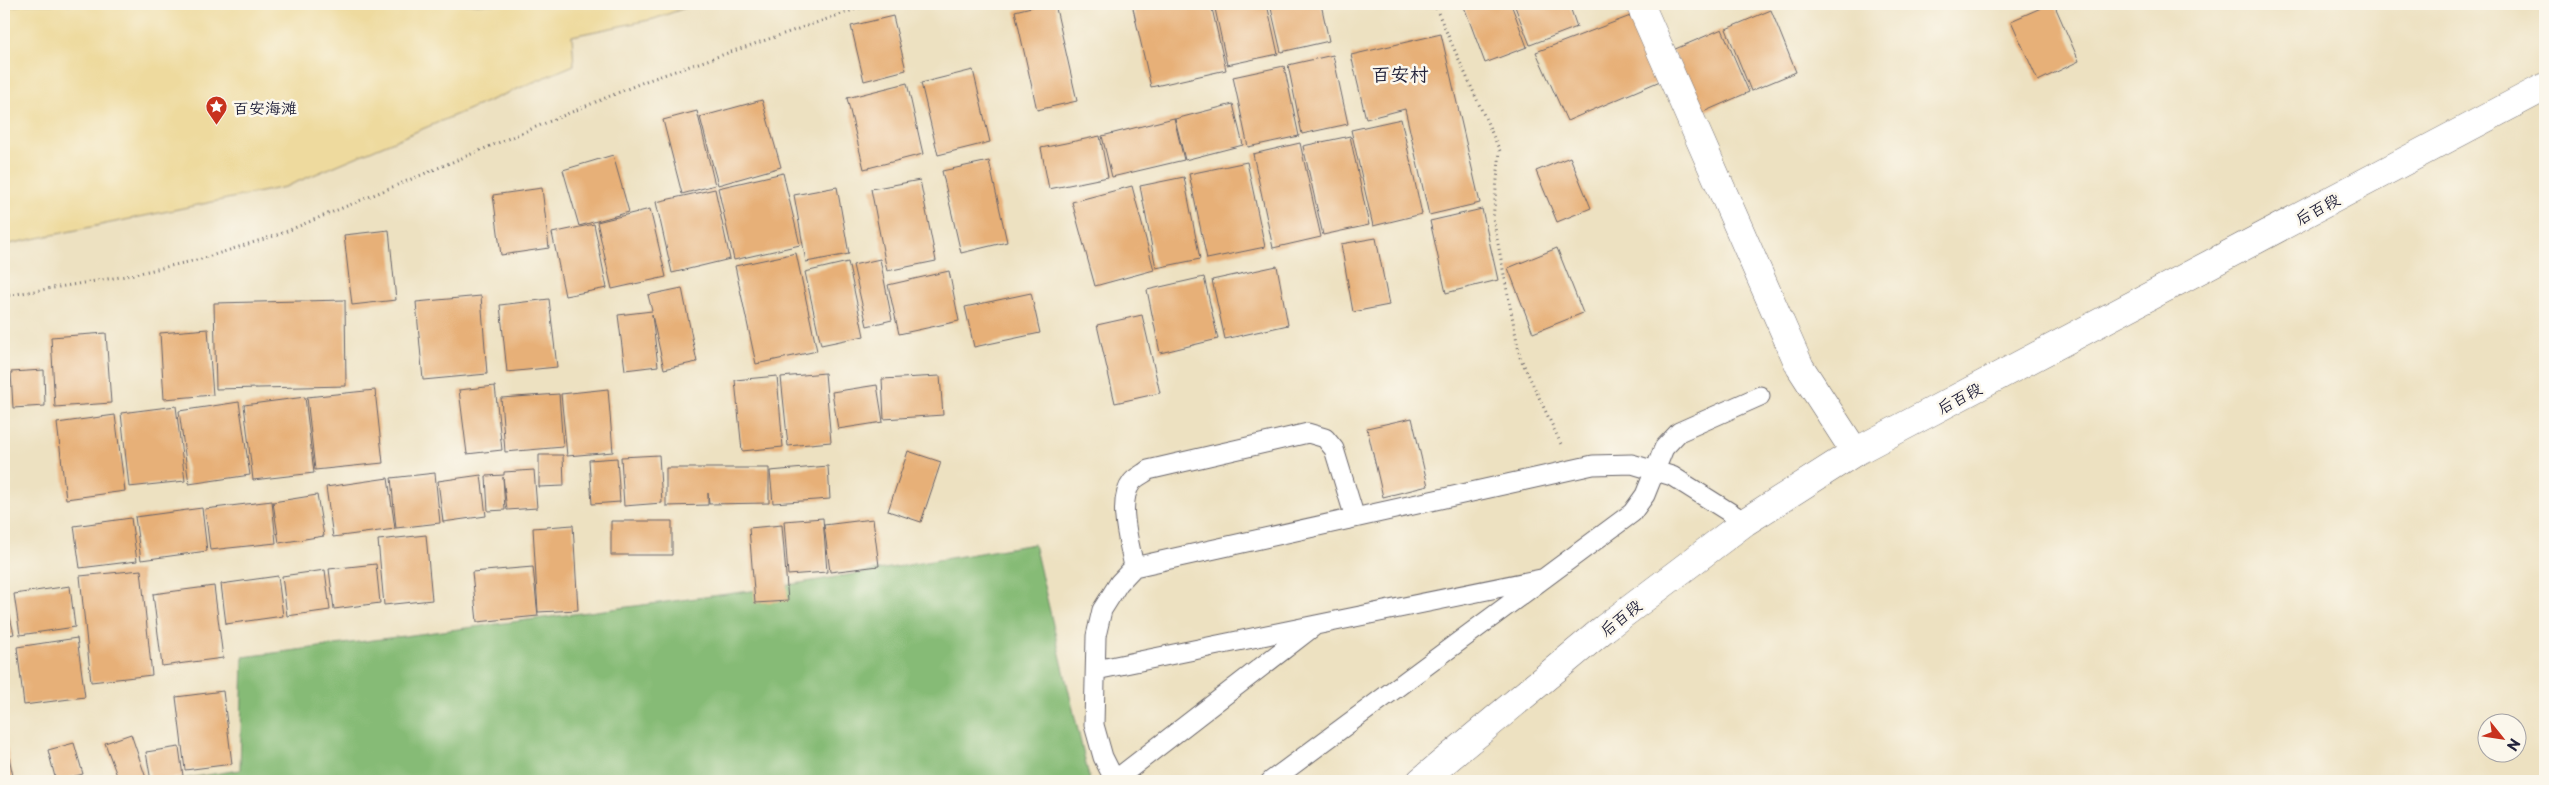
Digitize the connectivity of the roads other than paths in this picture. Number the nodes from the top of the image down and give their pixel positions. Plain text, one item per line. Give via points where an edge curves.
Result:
1 (1640, 4) edge
2 (2545, 87) edge
3 (1760, 396) dead end
4 (1855, 452) junction
5 (1654, 471) junction
6 (1355, 518) junction
7 (1745, 522) junction
8 (1134, 567) junction
9 (1547, 578) junction
10 (1316, 625) junction
11 (1096, 670) junction
12 (1114, 781) edge
13 (1270, 781) edge
14 (1421, 781) edge

1 - 4 street via 1800,367
2 - 4 street, 后百段
3 - 5 lane via 1679,432 1664,448
4 - 7 street, 后百段
5 - 6 lane via 1632,464 1593,465
5 - 7 lane via 1672,476
5 - 9 lane via 1645,495 1632,513
6 - 8 lane
6 - 8 lane via 1334,449 1325,438 1308,433 1148,470 1132,482 1126,497 1124,518
7 - 14 street, 后百段 via 1605,628
8 - 11 lane via 1102,610 1096,636
9 - 10 lane
9 - 13 lane
10 - 11 lane
10 - 12 lane
11 - 12 lane via 1094,725

